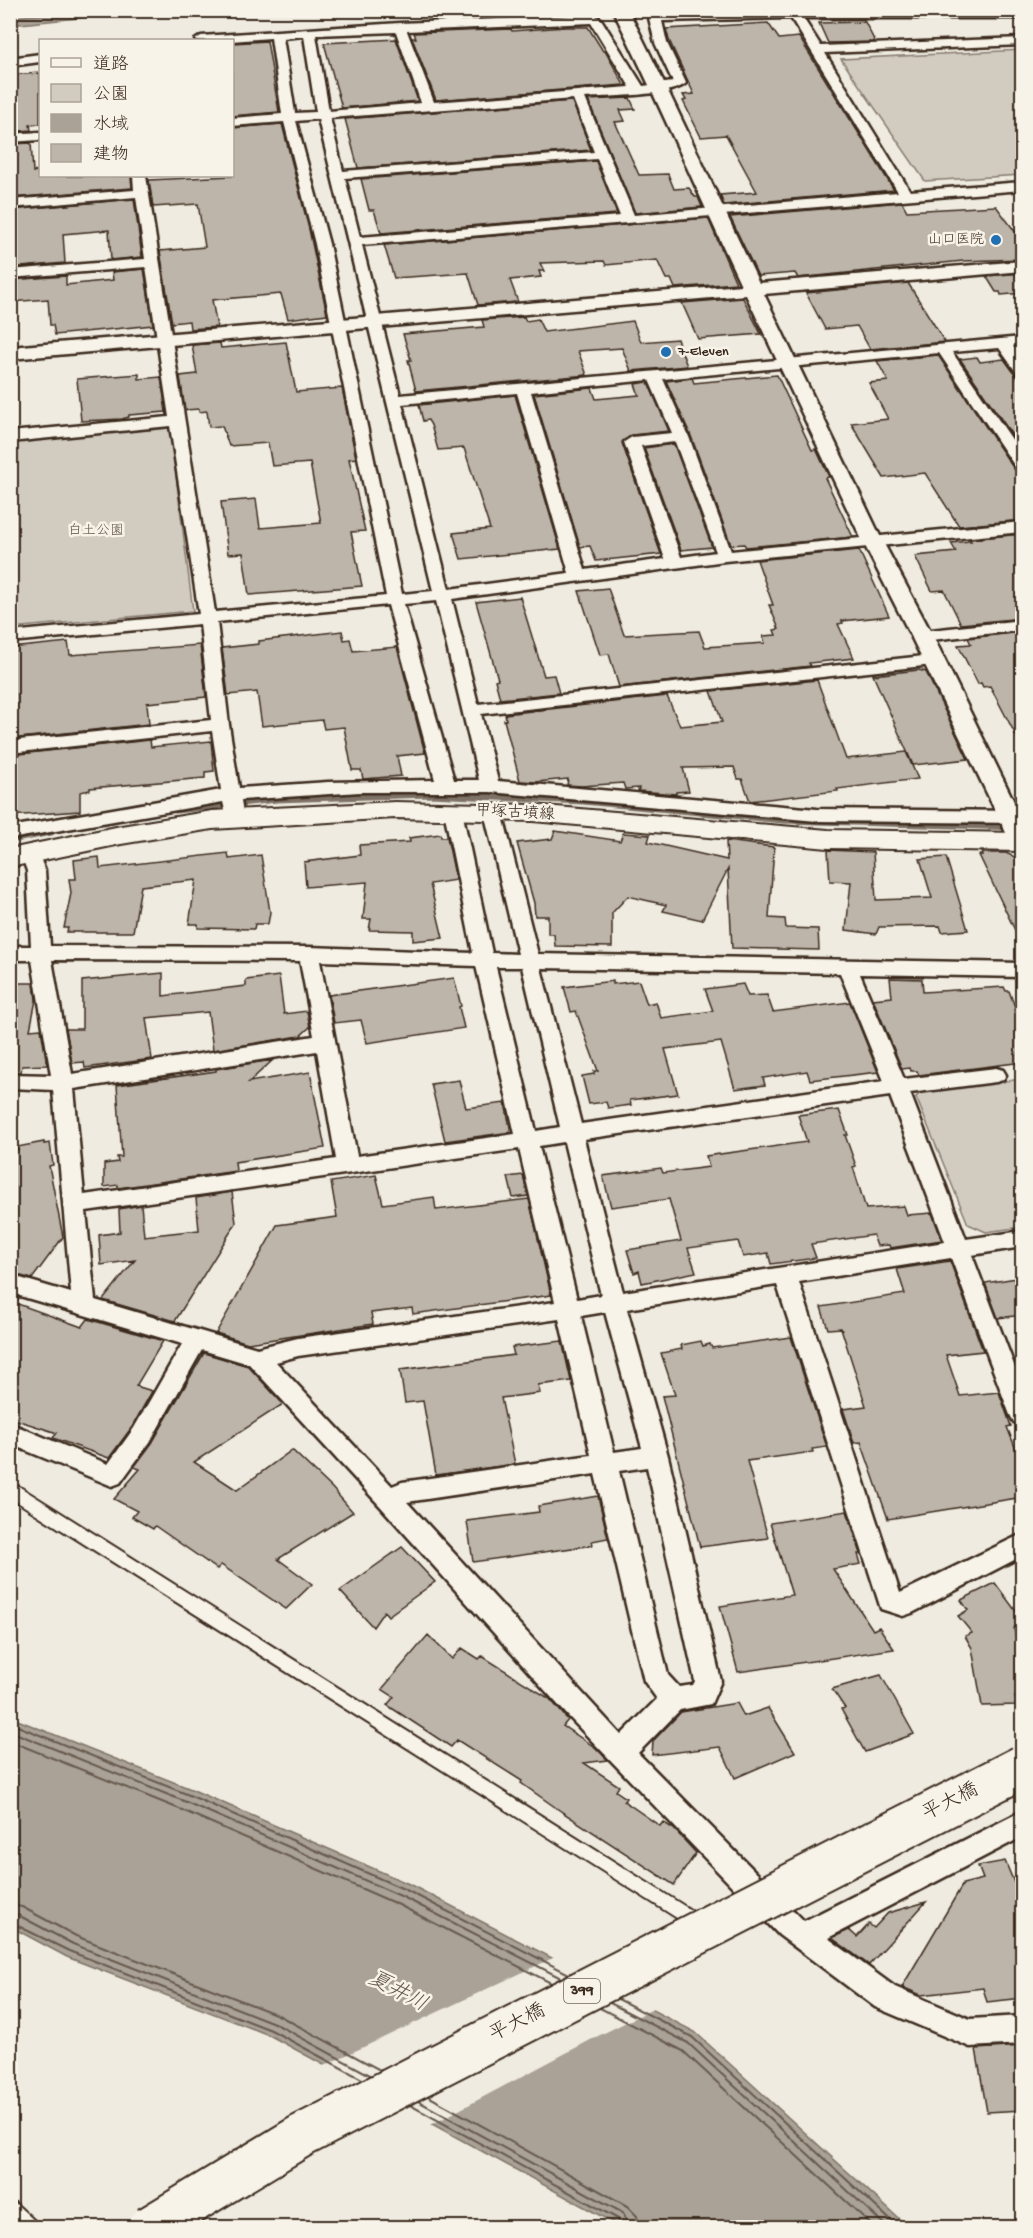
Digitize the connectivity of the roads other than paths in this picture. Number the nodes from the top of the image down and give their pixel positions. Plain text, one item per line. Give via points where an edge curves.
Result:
1 (621, 11) edge
2 (795, 14) junction
3 (1023, 14) edge
4 (400, 27) junction
5 (309, 32) junction
6 (276, 34) junction
7 (214, 39) edge
8 (1023, 41) edge
9 (817, 50) junction
10 (39, 58) edge
11 (10, 62) edge
12 (661, 90) junction
13 (643, 91) junction
14 (578, 96) junction
15 (429, 107) junction
16 (322, 115) junction
17 (289, 117) junction
18 (234, 122) edge
19 (39, 136) edge
20 (10, 138) edge
21 (601, 155) junction
22 (338, 176) junction
23 (139, 177) edge
24 (1023, 186) edge
25 (141, 193) junction
26 (906, 195) junction
27 (10, 204) edge
28 (718, 212) junction
29 (629, 220) junction
30 (355, 242) junction
31 (154, 262) junction
32 (1023, 266) edge
33 (10, 274) edge
34 (754, 290) junction
35 (374, 323) junction
36 (337, 326) junction
37 (165, 340) junction
38 (1023, 340) edge
39 (1003, 343) junction
40 (943, 349) junction
41 (10, 353) edge
42 (789, 364) junction
43 (1023, 370) edge
44 (655, 377) junction
45 (523, 388) junction
46 (393, 400) junction
47 (177, 422) junction
48 (10, 437) edge
49 (681, 437) junction
50 (1023, 465) edge
51 (1023, 527) edge
52 (872, 540) junction
53 (725, 556) junction
54 (675, 564) junction
55 (579, 577) junction
56 (443, 594) junction
57 (394, 598) junction
58 (207, 617) junction
59 (1023, 625) edge
60 (922, 636) junction
61 (10, 637) edge
62 (933, 660) junction
63 (470, 710) junction
64 (220, 725) junction
65 (10, 747) edge
66 (446, 786) junction
67 (492, 799) junction
68 (233, 806) junction
69 (453, 811) junction
70 (118, 823) junction
71 (1019, 829) edge
72 (10, 833) edge
73 (20, 856) edge
74 (10, 953) edge
75 (41, 954) junction
76 (309, 954) junction
77 (484, 960) junction
78 (530, 960) junction
79 (847, 966) junction
80 (1023, 970) edge
81 (325, 1042) junction
82 (996, 1075) dead end
83 (10, 1081) edge
84 (63, 1083) junction
85 (897, 1087) junction
86 (572, 1134) junction
87 (527, 1141) junction
88 (348, 1166) junction
89 (74, 1205) junction
90 (1023, 1239) edge
91 (958, 1248) junction
92 (785, 1274) junction
93 (10, 1284) edge
94 (614, 1302) junction
95 (84, 1307) junction
96 (569, 1309) junction
97 (197, 1340) junction
98 (257, 1357) junction
99 (1023, 1415) edge
100 (10, 1433) edge
101 (656, 1456) junction
102 (606, 1464) junction
103 (10, 1489) edge
104 (390, 1500) junction
105 (1023, 1544) edge
106 (674, 1699) junction
107 (621, 1752) junction
108 (1023, 1767) edge
109 (1023, 1823) edge
110 (706, 1928) junction
111 (803, 1936) junction
112 (1023, 2030) edge
113 (10, 2208) edge
114 (32, 2228) edge
115 (149, 2228) edge

1 - 12 street
2 - 3 street
2 - 9 street
2 - 12 street via 655,18 660,43 680,83
4 - 5 street
4 - 13 street via 595,19 636,87
4 - 15 street
5 - 6 street
5 - 16 street
6 - 7 street
6 - 17 street
8 - 9 street
9 - 26 street
10 - 11 street
12 - 13 street
12 - 28 street
13 - 14 street
14 - 15 street
14 - 21 street
15 - 16 street
16 - 17 street
16 - 22 street
17 - 18 street
17 - 36 street via 322,244
19 - 20 street
21 - 22 street
21 - 29 street
22 - 30 street
23 - 25 street
24 - 26 street
25 - 27 street
25 - 31 street
26 - 28 street
28 - 29 street
28 - 34 street
29 - 30 street
30 - 35 street
31 - 33 street
31 - 37 street
32 - 34 street
34 - 35 street
34 - 42 street
35 - 36 street
35 - 46 street
36 - 37 street
36 - 57 street
37 - 41 street
37 - 47 street
38 - 39 street
39 - 40 street
39 - 43 street
40 - 42 street
40 - 50 street
42 - 44 street
42 - 52 street
44 - 45 street
44 - 49 street
45 - 46 street
45 - 55 street
46 - 56 street
47 - 48 street
47 - 58 street
49 - 53 street
49 - 54 street via 632,442
51 - 52 street
52 - 53 street
52 - 60 street
53 - 54 street
54 - 55 street
55 - 56 street
56 - 57 street
56 - 63 street
57 - 58 street
57 - 66 street
58 - 61 street
58 - 64 street
59 - 60 street
60 - 62 street
62 - 63 street
62 - 71 street
63 - 67 street
64 - 65 street
64 - 68 street
66 - 67 street
66 - 68 street via 338,788
67 - 69 main road, 甲塚古墳線
67 - 71 main road, 甲塚古墳線 via 532,813 626,810 853,827
67 - 78 street
68 - 69 main road, 甲塚古墳線
68 - 70 main road, 甲塚古墳線
69 - 77 street
70 - 72 street
70 - 73 main road, 甲塚古墳線
73 - 75 street via 36,871
74 - 75 street
75 - 76 street
75 - 84 street
76 - 77 street
76 - 81 street
77 - 78 street
77 - 87 street
78 - 79 street
78 - 86 street
79 - 80 street
79 - 85 street
81 - 84 street
81 - 88 street
82 - 85 street
83 - 84 street
84 - 89 street
85 - 86 street
85 - 91 street
86 - 87 street
86 - 94 street
87 - 88 street
87 - 96 street
88 - 89 street
89 - 95 street
90 - 91 street
91 - 92 street
91 - 99 street
92 - 94 street
92 - 105 street via 890,1601 903,1605
93 - 95 street
94 - 96 street
94 - 101 street
95 - 97 street
96 - 98 street via 298,1347
96 - 102 street
97 - 98 street
97 - 100 street via 142,1435 112,1476
98 - 104 street
101 - 102 street
101 - 106 street via 708,1681 702,1696
102 - 104 street via 402,1492
102 - 106 street via 657,1681
103 - 110 lane
104 - 107 street
106 - 107 street
107 - 111 street
108 - 110 highway, 平大橋 / 399, bridge
109 - 111 street
110 - 115 highway, 平大橋 / 399, bridge via 301,2136
111 - 112 street via 885,1997 970,2033
113 - 114 lane

